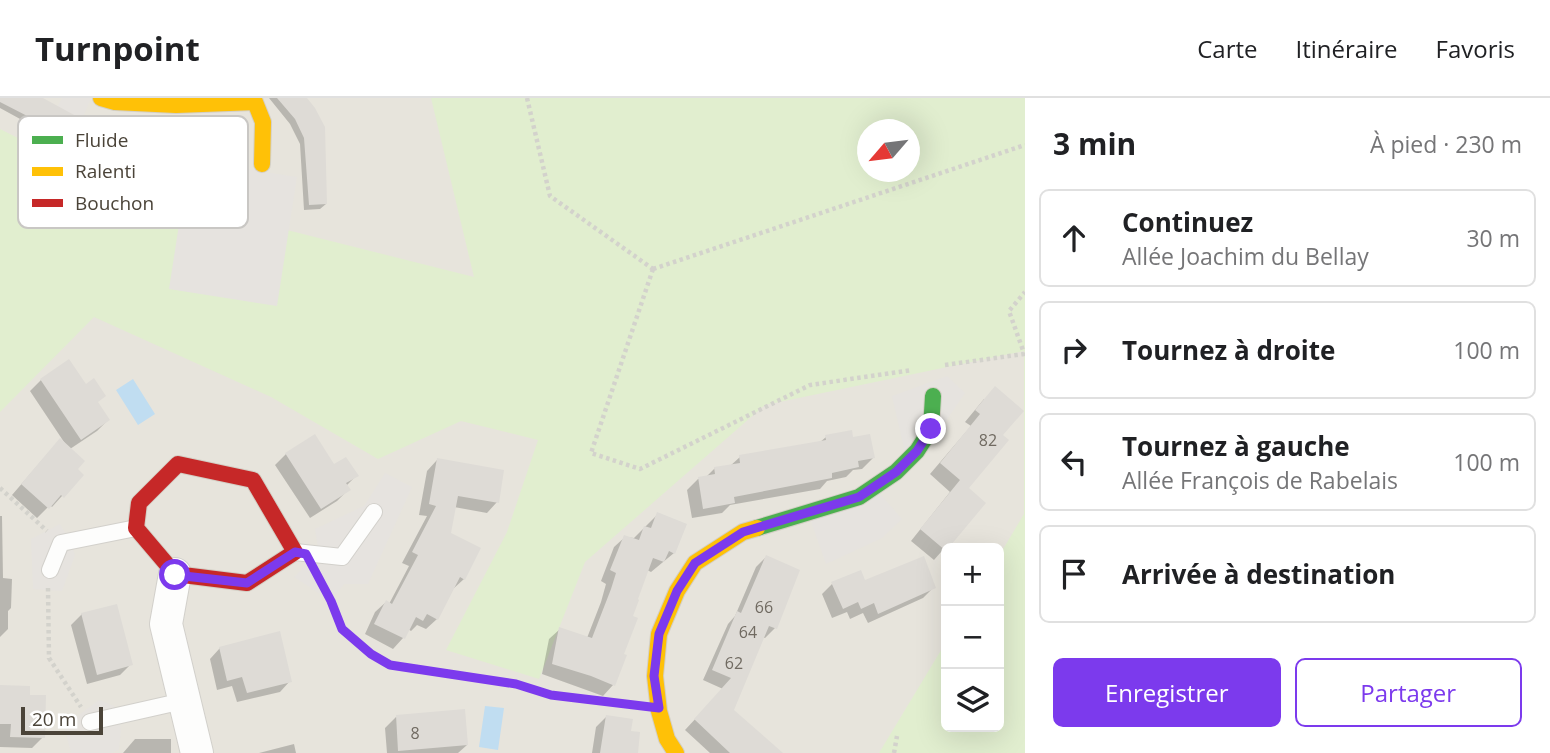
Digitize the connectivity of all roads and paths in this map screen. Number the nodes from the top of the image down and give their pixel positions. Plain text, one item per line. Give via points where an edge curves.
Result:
1 (102, 98) edge
2 (527, 98) edge
3 (1025, 145) edge
4 (262, 164) dead end
5 (653, 269) junction
6 (1025, 292) edge
7 (1025, 355) edge
8 (944, 365) dead end
9 (917, 369) dead end
10 (933, 396) dead end
11 (0, 488) edge
12 (374, 512) dead end
13 (136, 528) junction
14 (61, 543) junction
15 (300, 553) junction
16 (50, 570) joint
17 (175, 575) junction
18 (183, 701) junction
19 (659, 708) junction
20 (90, 723) joint
21 (897, 736) dead end
22 (197, 753) edge
23 (676, 753) edge
24 (894, 753) edge

1 - 4 street via 176,105 254,102 263,122
2 - 5 path via 550,196
3 - 5 path
5 - 9 path via 591,453 640,469 810,385
6 - 7 path via 1009,311
7 - 8 path
10 - 19 street via 931,429 896,472 859,497 743,532 695,563 659,634 654,676
11 - 14 path
12 - 15 lane via 342,557
13 - 14 lane
13 - 15 street via 139,503 178,464 253,480
13 - 17 street
14 - 16 lane
15 - 17 street via 247,583
15 - 19 path via 331,601 342,629 390,665 516,684 551,695
16 - 20 path via 49,658
17 - 18 street via 166,624
18 - 20 lane
18 - 22 street
19 - 23 street
21 - 24 path

